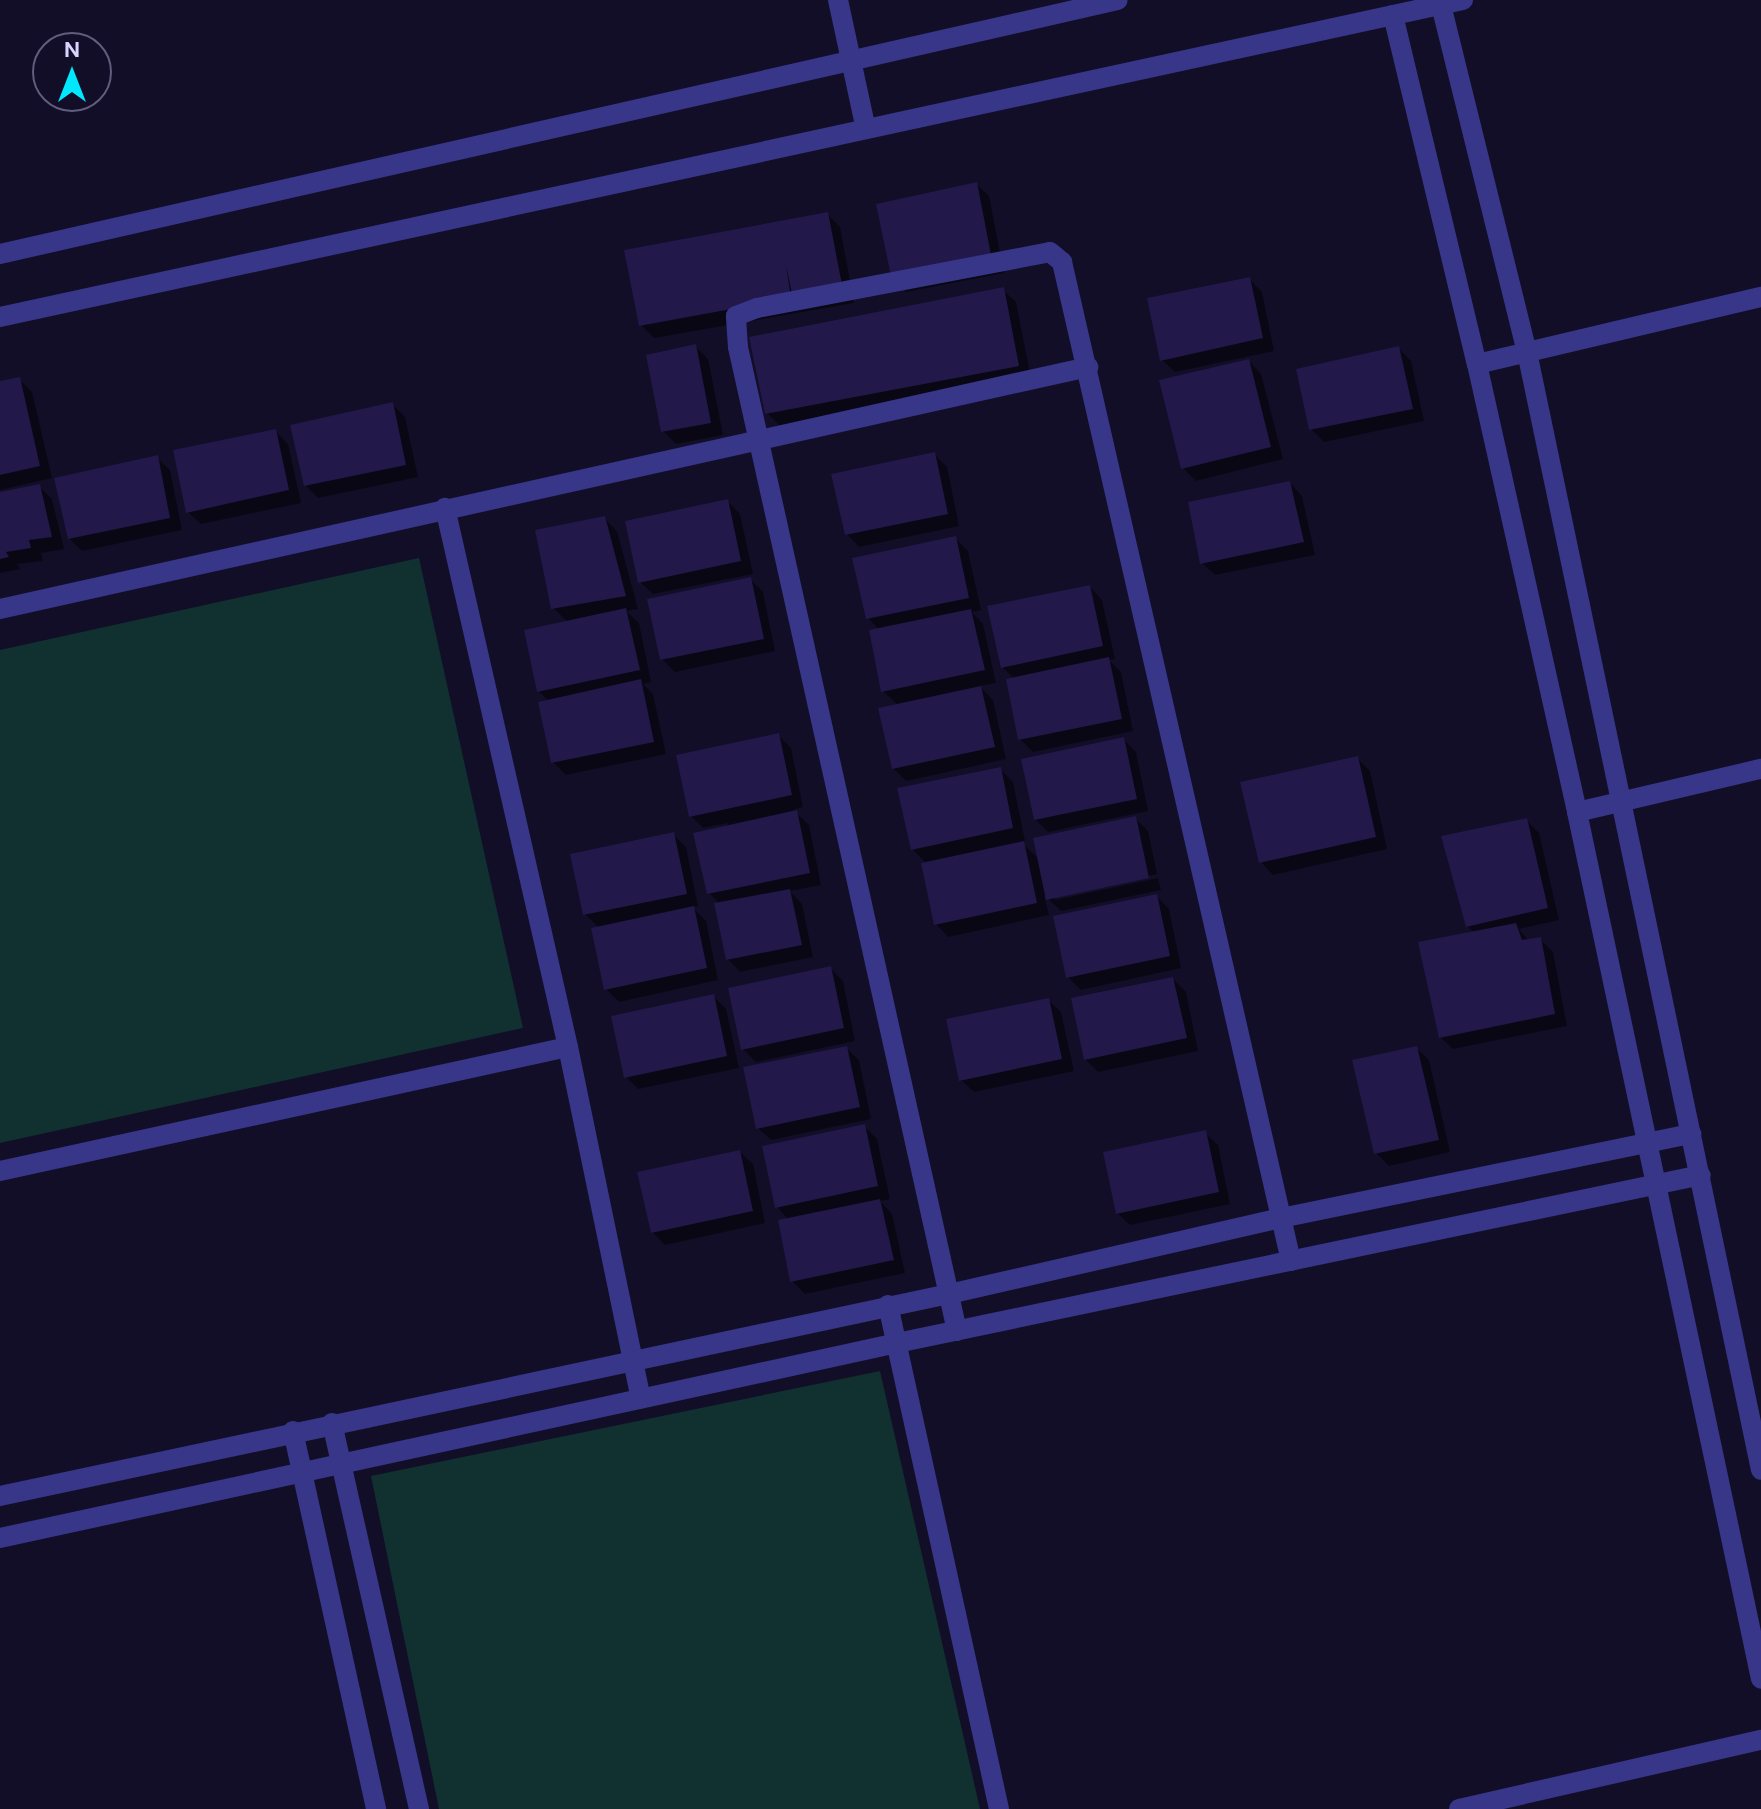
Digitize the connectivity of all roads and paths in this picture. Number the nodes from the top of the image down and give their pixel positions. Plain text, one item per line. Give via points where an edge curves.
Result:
1 (838, 0) edge
2 (1118, 0) edge
3 (1463, 0) edge
4 (1441, 5) junction
5 (1393, 15) junction
6 (849, 59) junction
7 (866, 129) junction
8 (0, 254) edge
9 (1761, 297) edge
10 (0, 317) edge
11 (1527, 352) junction
12 (1477, 364) junction
13 (1088, 367) junction
14 (760, 439) junction
15 (445, 508) junction
16 (0, 609) edge
17 (1761, 769) edge
18 (1624, 801) junction
19 (1577, 812) junction
20 (568, 1047) junction
21 (1691, 1134) junction
22 (1647, 1142) junction
23 (0, 1171) edge
24 (1701, 1175) junction
25 (1657, 1185) junction
26 (1281, 1218) junction
27 (1291, 1261) junction
28 (949, 1294) junction
29 (888, 1305) junction
30 (957, 1331) junction
31 (897, 1343) junction
32 (632, 1359) junction
33 (641, 1398) junction
34 (332, 1423) junction
35 (293, 1431) junction
36 (343, 1462) junction
37 (1761, 1470) edge
38 (304, 1471) junction
39 (0, 1496) edge
40 (0, 1538) edge
41 (1761, 1679) edge
42 (1761, 1740) edge
43 (376, 1809) edge
44 (419, 1809) edge
45 (999, 1809) edge
46 (1459, 1809) edge

1 - 6 street
2 - 6 street
3 - 4 street
4 - 5 street
4 - 11 street
5 - 7 street
5 - 12 street
6 - 7 street
6 - 8 street
7 - 10 street
9 - 11 street
11 - 12 street
11 - 18 street
12 - 19 street
13 - 14 street
13 - 14 street via 1062,262 1050,252 757,308 736,316 735,328
13 - 26 street
14 - 15 street
14 - 28 street
15 - 16 street
15 - 20 street
17 - 18 street
18 - 19 street
18 - 21 street
19 - 22 street
20 - 23 street
20 - 32 street
21 - 22 street
21 - 24 street
22 - 25 street
22 - 26 street
24 - 25 street
24 - 37 street
25 - 27 street
25 - 41 street
26 - 27 street
26 - 28 street
27 - 30 street
28 - 29 street
28 - 30 street
29 - 31 street
29 - 32 street
30 - 31 street
31 - 33 street
31 - 45 street
32 - 33 street
32 - 34 street
33 - 36 street
34 - 35 street
34 - 36 street
35 - 38 street
35 - 39 street
36 - 38 street
36 - 44 street
38 - 40 street
38 - 43 street
42 - 46 street

